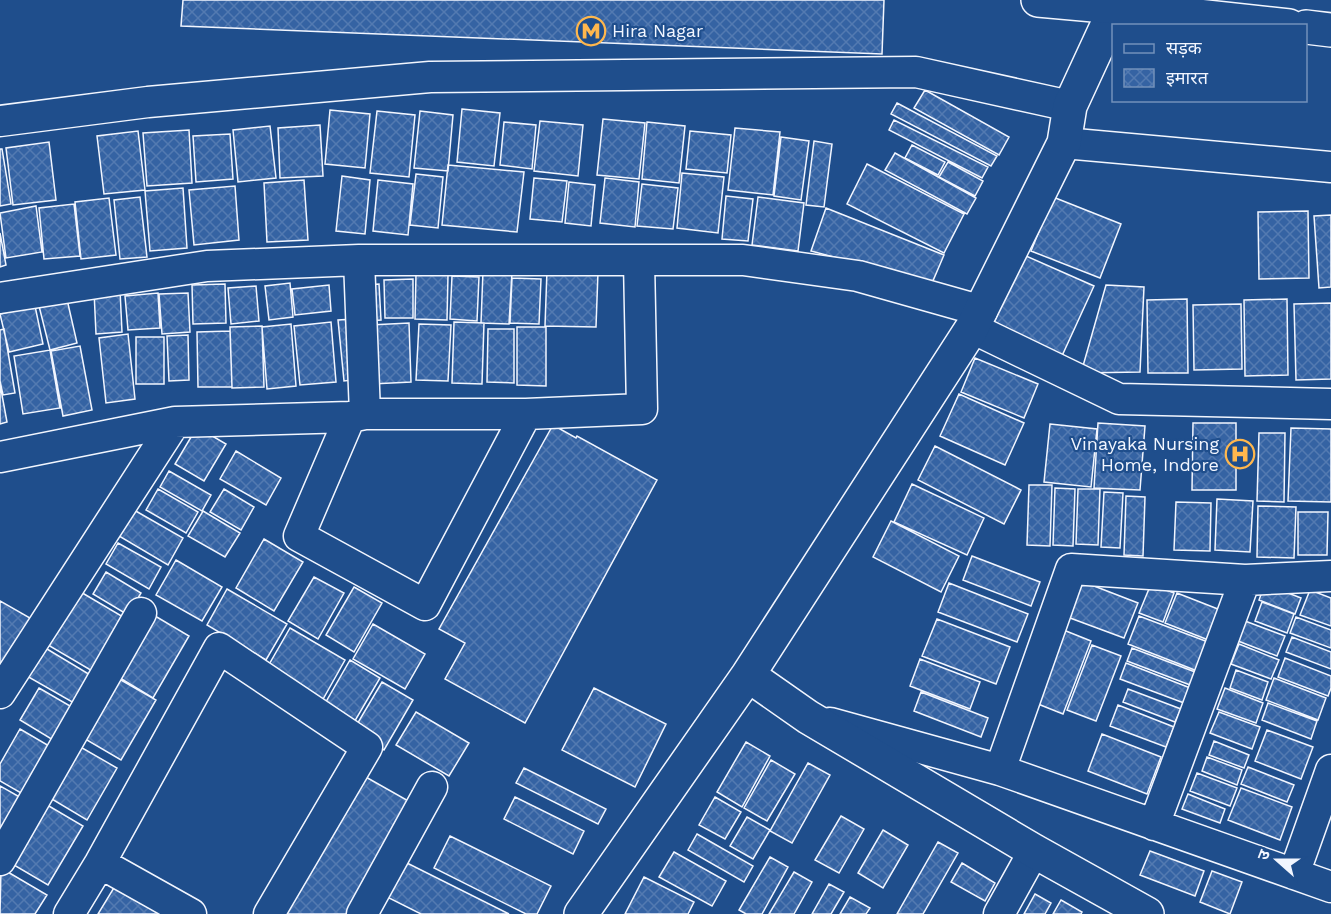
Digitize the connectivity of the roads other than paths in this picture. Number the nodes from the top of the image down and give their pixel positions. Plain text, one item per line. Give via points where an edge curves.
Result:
1 (1052, 1) edge
2 (1117, 3) edge
3 (1274, 24) edge
4 (1307, 27) edge
5 (1331, 30) edge
6 (1070, 106) junction
7 (0, 121) edge
8 (1064, 143) junction
9 (1331, 168) edge
10 (359, 260) junction
11 (639, 261) junction
12 (0, 298) edge
13 (977, 320) junction
14 (1331, 404) edge
15 (526, 414) junction
16 (357, 416) junction
17 (176, 422) junction
18 (0, 457) edge
19 (1331, 576) edge
20 (1245, 580) junction
21 (141, 613) dead end
22 (748, 675) junction
23 (1, 690) edge
24 (808, 717) junction
25 (1000, 770) junction
26 (1331, 770) edge
27 (432, 787) dead end
28 (1154, 825) junction
29 (1034, 850) junction
30 (0, 860) edge
31 (100, 863) junction
32 (1294, 874) junction
33 (1331, 887) edge
34 (69, 914) edge
35 (191, 914) edge
36 (269, 914) edge
37 (362, 914) edge
38 (581, 914) edge
39 (999, 914) edge
40 (1147, 914) edge

1 - 2 street
2 - 3 street
2 - 6 street
4 - 5 street
6 - 7 street via 916,72 430,77 148,102
6 - 8 street
8 - 9 street
8 - 13 street
10 - 11 street
10 - 12 street via 207,266
10 - 16 street
11 - 13 street via 742,260 858,276
11 - 15 street via 642,409
13 - 14 street via 1119,399
13 - 22 street
15 - 16 street
15 - 16 street via 424,605 299,536
16 - 17 street
17 - 18 street
17 - 23 street
19 - 20 street
20 - 25 street via 1071,569
20 - 28 street
21 - 30 street
22 - 24 street
22 - 38 street
24 - 25 street
24 - 29 street
25 - 28 street
26 - 32 street
27 - 37 street
28 - 32 street
29 - 39 street
29 - 40 street
31 - 34 street
31 - 35 street
31 - 36 street via 219,648 367,747
32 - 33 street

